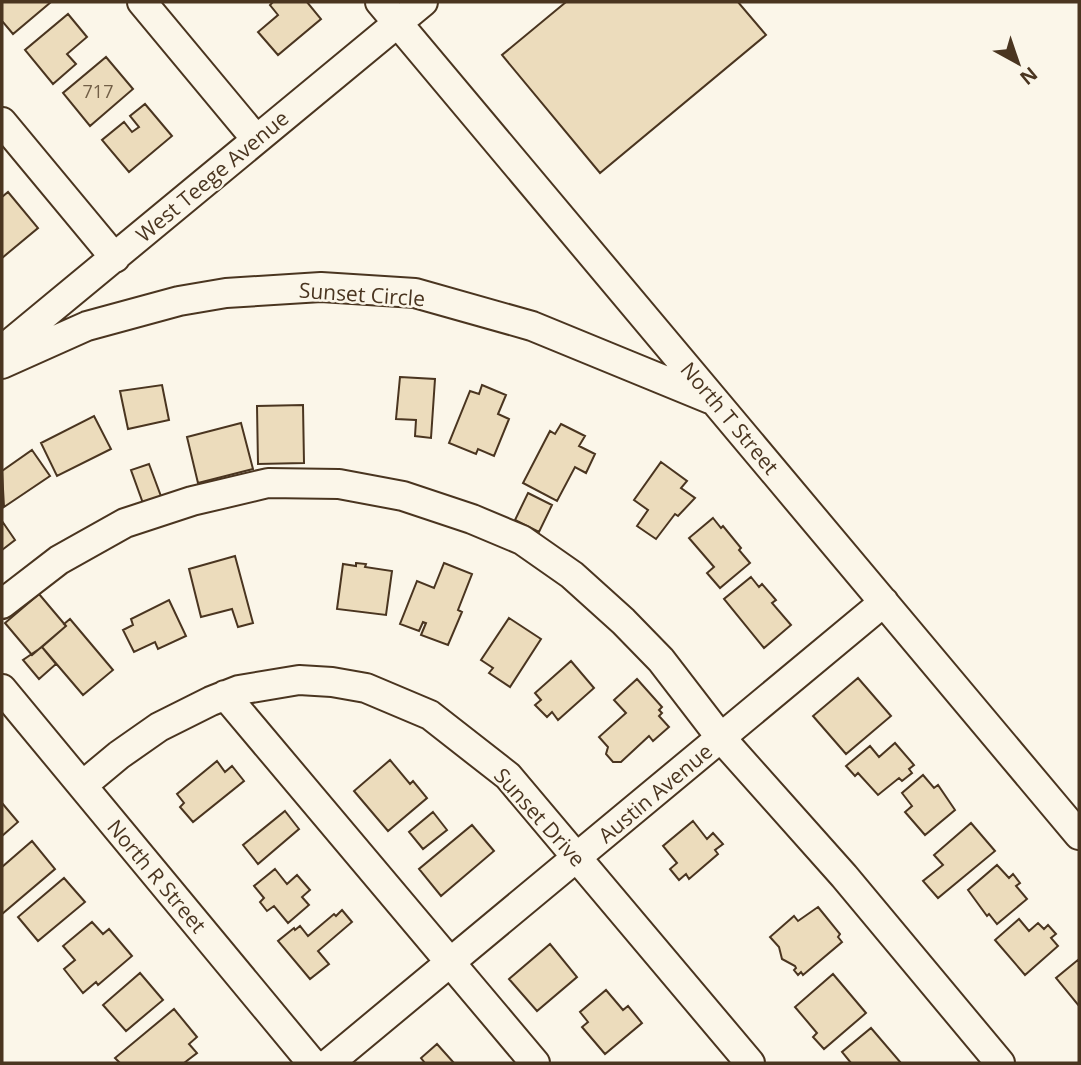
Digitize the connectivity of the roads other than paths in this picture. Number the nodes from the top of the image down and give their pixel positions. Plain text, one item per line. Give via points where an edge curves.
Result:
1 (142, 2) edge
2 (423, 2) edge
3 (389, 12) edge
4 (2, 122) edge
5 (256, 139) junction
6 (115, 258) junction
7 (2, 350) edge
8 (2, 364) edge
9 (716, 402) junction
10 (884, 602) junction
11 (2, 604) edge
12 (2, 689) edge
13 (225, 695) junction
14 (722, 738) junction
15 (83, 785) junction
16 (1079, 835) edge
17 (578, 858) junction
18 (451, 963) junction
19 (312, 1063) edge
20 (328, 1063) edge
21 (535, 1063) edge
22 (750, 1063) edge
23 (1000, 1063) edge

1 - 5 street
2 - 3 street, West Teege Avenue
3 - 5 street, West Teege Avenue
3 - 9 street, North T Street
4 - 6 street
5 - 6 street, West Teege Avenue
6 - 7 street, West Teege Avenue
8 - 9 street, Sunset Circle via 87,326 179,301 226,293 321,288 415,293 532,326
9 - 10 street, North T Street
10 - 14 street, Austin Avenue
10 - 16 street, North T Street
11 - 14 street via 59,560 125,523 268,483 339,484 403,496 522,540 572,575 623,621 661,660
12 - 15 street, North R Street
13 - 15 street, Sunset Drive via 159,727
13 - 17 street, Sunset Drive via 299,680 332,682 366,688 430,715 508,776
13 - 18 street
14 - 17 street, Austin Avenue
14 - 23 street
15 - 19 street, North R Street
17 - 18 street, Austin Avenue
17 - 22 street, Sunset Drive
18 - 20 street, Austin Avenue
18 - 21 street

